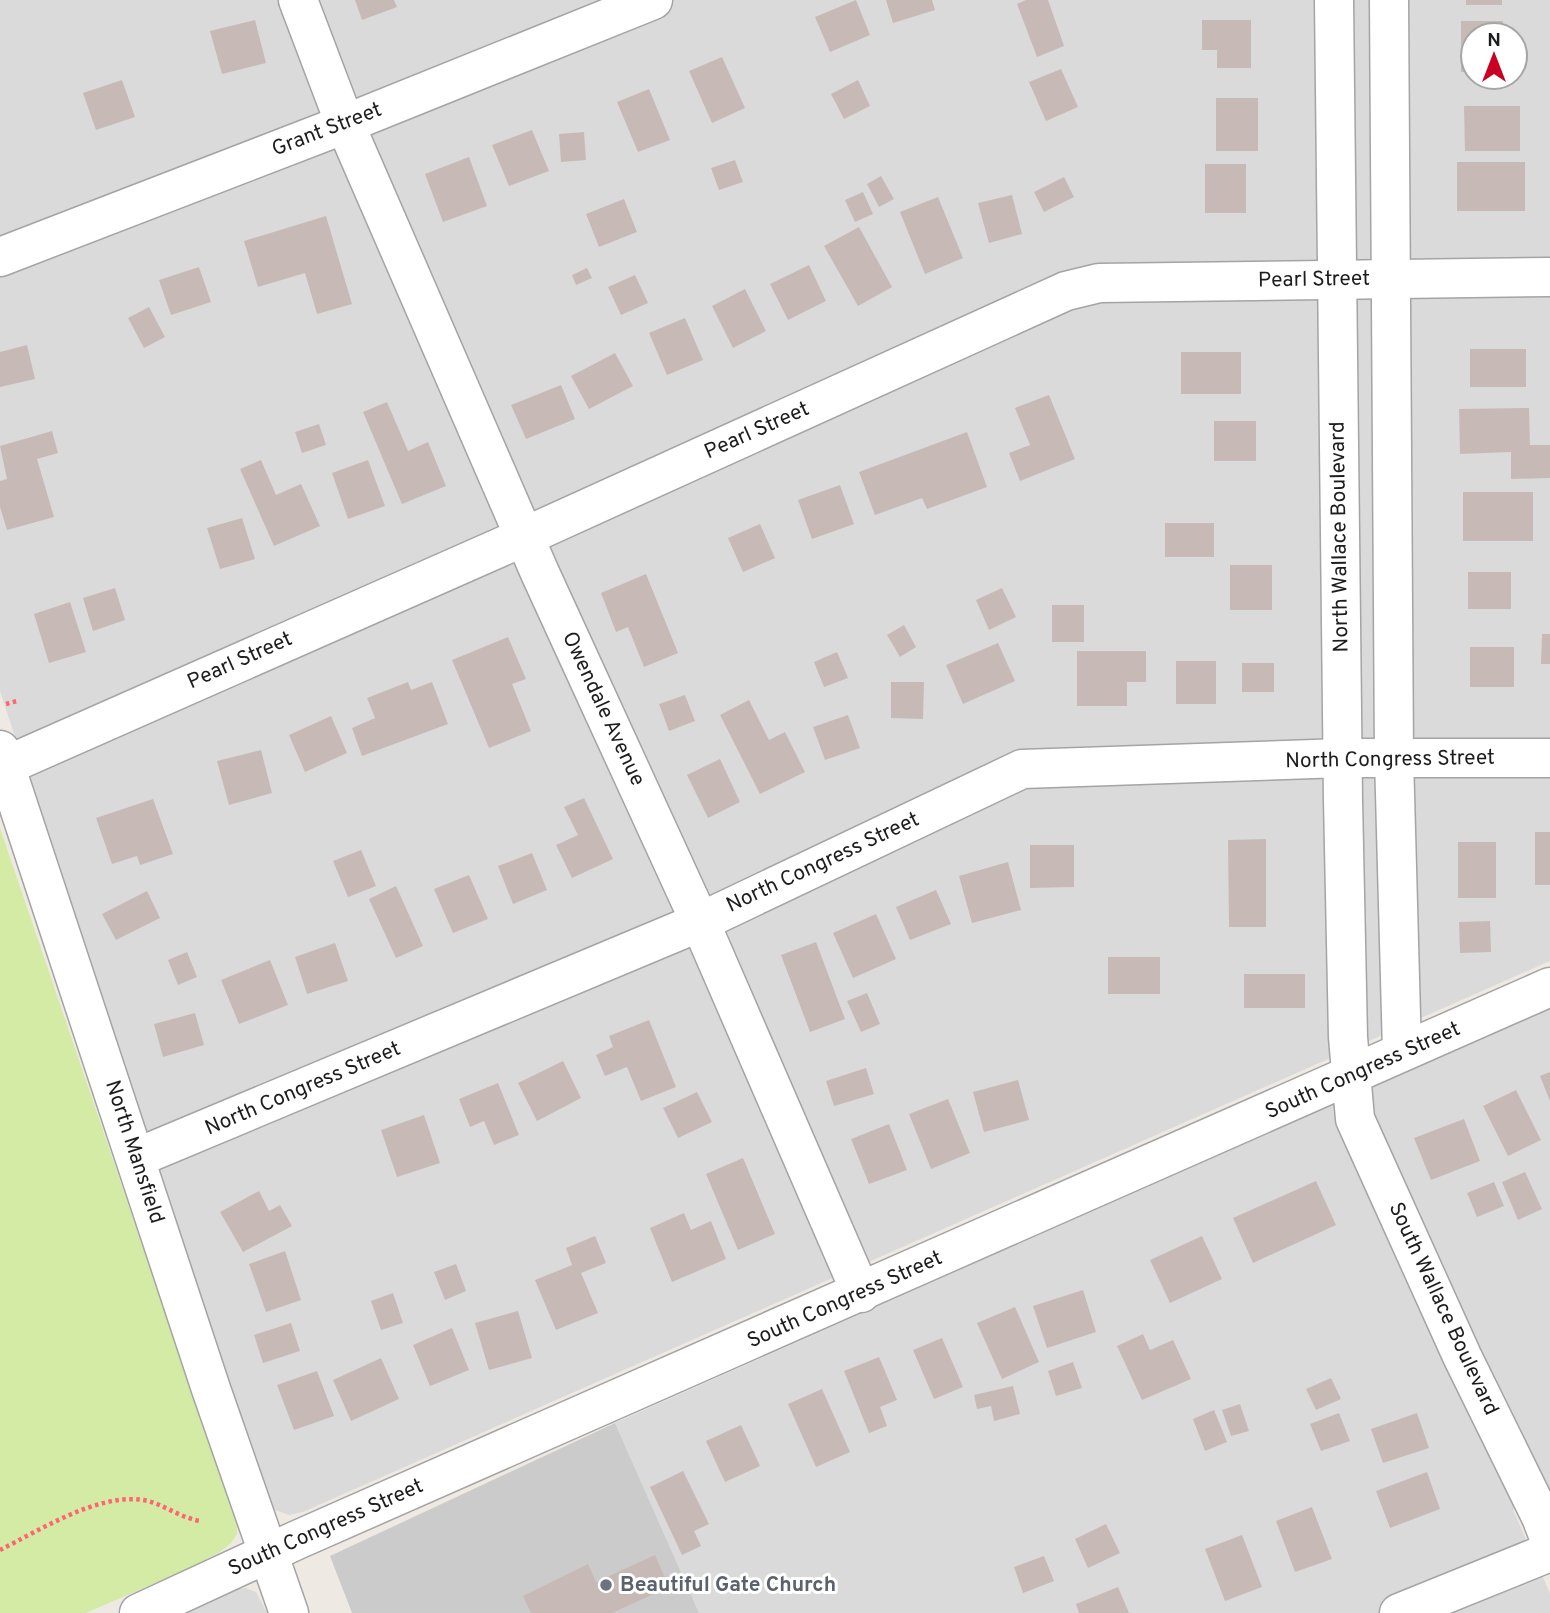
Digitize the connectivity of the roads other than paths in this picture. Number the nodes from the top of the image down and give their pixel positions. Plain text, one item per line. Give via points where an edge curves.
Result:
1 (298, 0) edge
2 (653, 0) edge
3 (1334, 0) edge
4 (1389, 0) edge
5 (345, 124) junction
6 (0, 257) edge
7 (1550, 277) edge
8 (1390, 278) junction
9 (1336, 279) junction
10 (526, 536) junction
11 (1394, 757) junction
12 (3, 758) edge
13 (1343, 758) junction
14 (1550, 758) edge
15 (700, 922) junction
16 (1550, 988) edge
17 (1402, 1052) junction
18 (1352, 1074) junction
19 (136, 1158) junction
20 (861, 1293) junction
21 (1548, 1530) edge
22 (269, 1553) junction
23 (139, 1613) edge
24 (289, 1613) edge
25 (1399, 1613) edge

1 - 5 street, Owendale Avenue
2 - 5 street, Grant Street
3 - 9 street, North Wallace Boulevard
4 - 8 street
5 - 6 street, Grant Street
5 - 10 street, Owendale Avenue
7 - 8 street, Pearl Street
8 - 9 street, Pearl Street
8 - 11 street
9 - 10 street, Pearl Street via 1099,283 1066,291
9 - 13 street, North Wallace Boulevard
10 - 12 street, Pearl Street
10 - 15 street, Owendale Avenue
11 - 13 street, North Congress Street
11 - 14 street, North Congress Street
11 - 17 street
12 - 19 street, North Mansfield
13 - 15 street, North Congress Street via 1022,769
13 - 18 street, North Wallace Boulevard
15 - 19 street, North Congress Street
15 - 20 street, Owendale Avenue
16 - 17 street, South Congress Street
17 - 18 street, South Congress Street
18 - 20 street, South Congress Street
18 - 21 street, South Wallace Boulevard via 1355,1119 1462,1356
19 - 22 street, North Mansfield
20 - 22 street, South Congress Street
21 - 25 street
22 - 23 street, South Congress Street
22 - 24 street, North Mansfield

